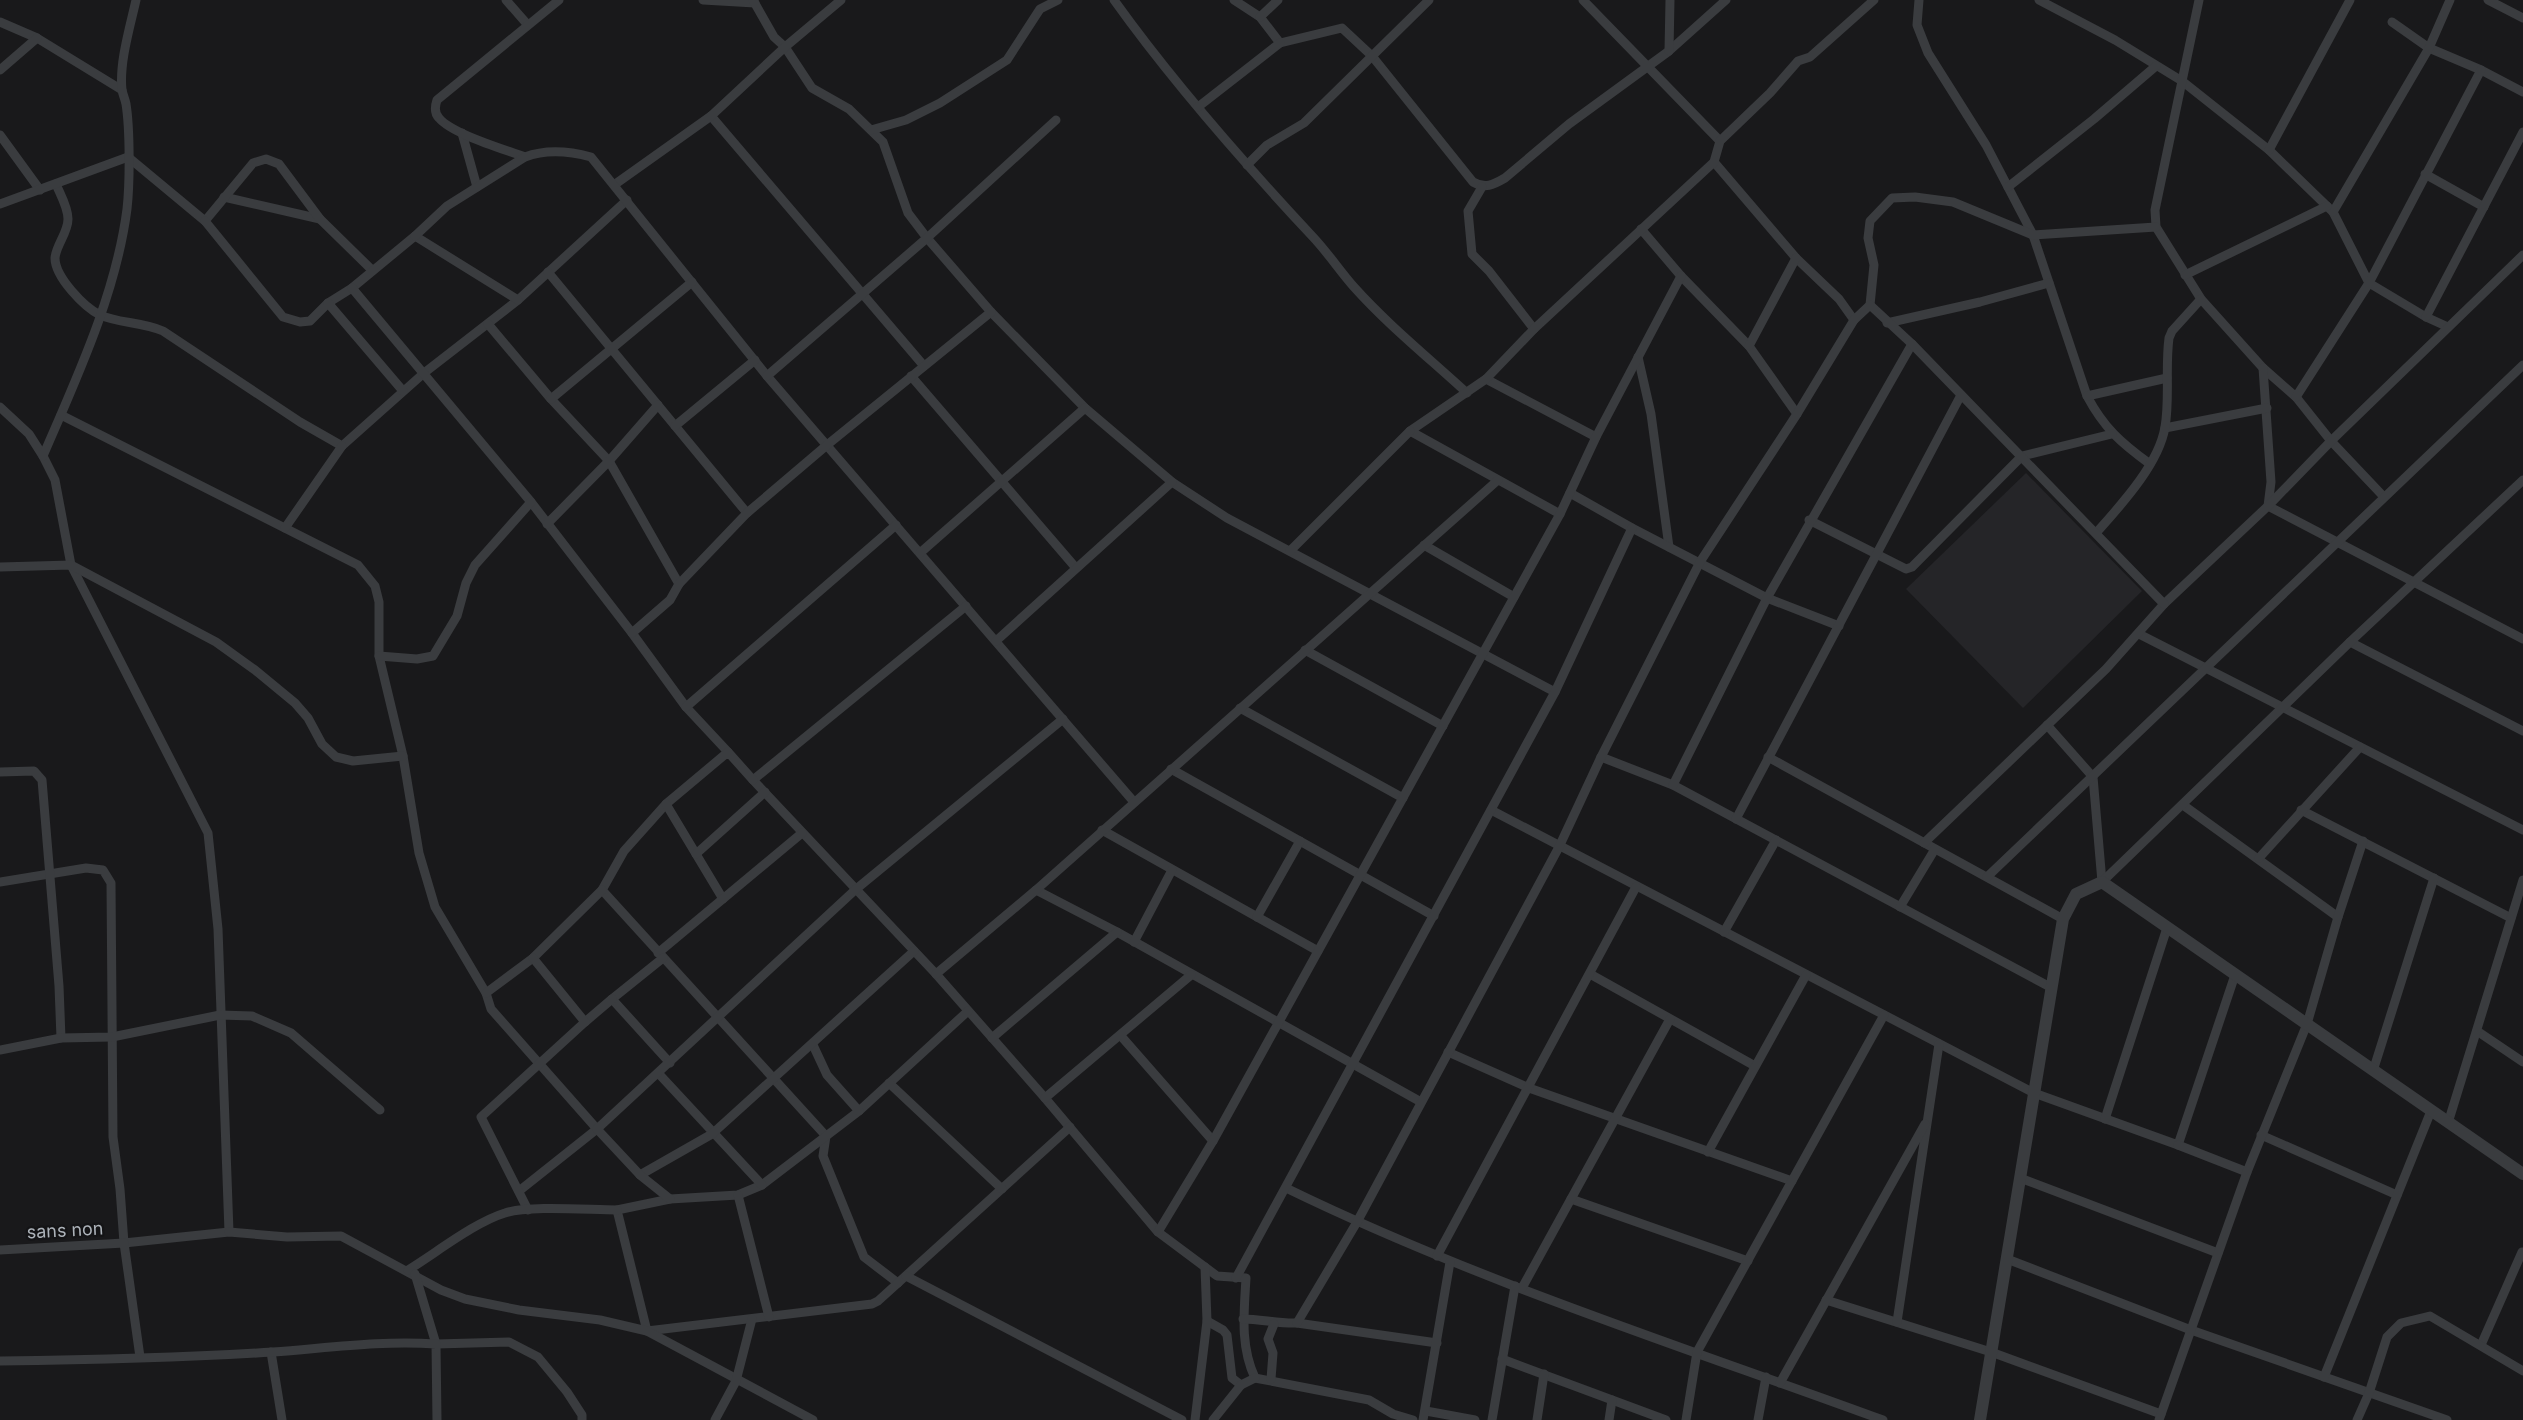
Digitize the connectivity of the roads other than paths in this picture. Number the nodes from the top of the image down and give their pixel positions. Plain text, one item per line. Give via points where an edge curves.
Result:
1 (136, 0) edge
2 (506, 0) edge
3 (559, 0) edge
4 (703, 0) edge
5 (841, 0) edge
6 (1058, 0) edge
7 (1114, 0) edge
8 (1234, 0) edge
9 (1278, 0) edge
10 (1429, 0) edge
11 (1670, 0) edge
12 (1726, 0) edge
13 (1874, 0) edge
14 (1918, 0) edge
15 (2039, 0) edge
16 (2199, 0) edge
17 (2350, 0) edge
18 (2450, 0) edge
19 (2488, 0) edge
20 (754, 1) edge
21 (1586, 1) edge
22 (1260, 17) junction
23 (2523, 18) edge
24 (0, 22) edge
25 (2392, 22) dead end
26 (527, 24) junction
27 (37, 38) junction
28 (1280, 43) junction
29 (785, 47) junction
30 (2429, 48) junction
31 (1669, 51) junction
32 (1372, 56) junction
33 (2156, 66) junction
34 (1647, 68) junction
35 (0, 70) edge
36 (2481, 70) junction
37 (2182, 81) junction
38 (122, 90) junction
39 (2523, 92) edge
40 (1198, 107) junction
41 (711, 116) junction
42 (1056, 120) dead end
43 (872, 130) junction
44 (2523, 132) edge
45 (462, 133) junction
46 (0, 135) edge
47 (1720, 141) junction
48 (2269, 150) junction
49 (128, 157) junction
50 (525, 157) junction
51 (1714, 162) junction
52 (1247, 165) junction
53 (2425, 174) junction
54 (56, 184) junction
55 (614, 185) junction
56 (477, 187) junction
57 (1482, 187) junction
58 (2008, 187) junction
59 (40, 190) junction
60 (224, 197) junction
61 (627, 200) junction
62 (0, 204) edge
63 (2484, 207) junction
64 (2330, 209) junction
65 (320, 219) junction
66 (205, 221) junction
67 (2156, 227) junction
68 (1641, 229) junction
69 (2033, 235) junction
70 (415, 236) junction
71 (927, 238) junction
72 (2523, 255) edge
73 (1796, 258) junction
74 (372, 270) junction
75 (548, 272) junction
76 (2185, 275) junction
77 (1681, 276) junction
78 (692, 282) junction
79 (2049, 283) junction
80 (2369, 283) junction
81 (352, 288) junction
82 (864, 293) junction
83 (2201, 299) junction
84 (518, 300) junction
85 (328, 303) junction
86 (1870, 305) junction
87 (991, 312) junction
88 (100, 315) junction
89 (2426, 317) junction
90 (1854, 320) junction
91 (1887, 323) junction
92 (488, 324) junction
93 (2448, 327) junction
94 (1534, 329) junction
95 (1912, 344) junction
96 (1749, 345) junction
97 (612, 348) junction
98 (1638, 357) junction
99 (755, 360) junction
100 (2523, 365) edge
101 (924, 366) junction
102 (2263, 368) junction
103 (424, 373) junction
104 (767, 375) junction
105 (910, 376) junction
106 (2167, 378) junction
107 (1486, 379) junction
108 (403, 391) junction
109 (1467, 393) junction
110 (1961, 394) junction
111 (2087, 396) junction
112 (2296, 397) junction
113 (551, 399) junction
114 (658, 405) junction
115 (0, 407) edge
116 (1085, 408) junction
117 (2267, 408) junction
118 (1797, 414) junction
119 (61, 415) junction
120 (675, 426) junction
121 (2166, 428) junction
122 (1410, 431) junction
123 (2112, 434) junction
124 (1596, 437) junction
125 (2331, 441) junction
126 (827, 445) junction
127 (342, 446) junction
128 (43, 456) junction
129 (2022, 456) junction
130 (609, 461) junction
131 (2150, 464) junction
132 (1498, 480) junction
133 (2523, 480) edge
134 (1001, 482) junction
135 (1172, 482) junction
136 (1570, 493) junction
137 (2384, 498) junction
138 (531, 502) junction
139 (2268, 506) junction
140 (747, 513) junction
141 (1560, 514) junction
142 (1809, 520) junction
143 (547, 524) junction
144 (896, 525) junction
145 (285, 528) junction
146 (1632, 528) junction
147 (2097, 532) junction
148 (2338, 542) junction
149 (1424, 545) junction
150 (1669, 547) junction
151 (1290, 551) junction
152 (920, 553) junction
153 (1875, 553) junction
154 (1700, 562) junction
155 (71, 565) junction
156 (0, 567) edge
157 (1076, 568) junction
158 (2416, 582) junction
159 (679, 584) junction
160 (1371, 592) junction
161 (1514, 597) junction
162 (1767, 598) junction
163 (2164, 604) junction
164 (966, 606) junction
165 (1839, 626) junction
166 (632, 633) junction
167 (2139, 634) junction
168 (2523, 639) edge
169 (996, 641) junction
170 (2350, 642) junction
171 (1305, 650) junction
172 (1483, 653) junction
173 (379, 656) junction
174 (2205, 669) junction
175 (1555, 692) junction
176 (686, 707) junction
177 (1240, 708) junction
178 (2283, 708) junction
179 (1063, 719) junction
180 (2047, 725) junction
181 (1443, 726) junction
182 (2523, 731) edge
183 (2360, 747) junction
184 (728, 752) junction
185 (403, 756) junction
186 (1601, 757) junction
187 (1768, 757) junction
188 (1171, 769) junction
189 (0, 772) edge
190 (2093, 777) junction
191 (753, 780) junction
192 (1673, 785) junction
193 (765, 792) junction
194 (1403, 798) junction
195 (1134, 802) junction
196 (666, 804) junction
197 (2183, 805) junction
198 (1491, 810) junction
199 (2301, 810) junction
200 (1736, 819) junction
201 (1102, 830) junction
202 (2523, 830) edge
203 (802, 833) junction
204 (1776, 840) junction
205 (1300, 841) junction
206 (2363, 841) junction
207 (1924, 843) junction
208 (1559, 847) junction
209 (1935, 849) junction
210 (696, 854) junction
211 (2259, 858) junction
212 (1172, 870) junction
213 (50, 874) junction
214 (1360, 875) junction
215 (1987, 877) junction
216 (2434, 878) junction
217 (2523, 880) edge
218 (0, 882) edge
219 (2102, 882) junction
220 (1636, 887) junction
221 (602, 890) junction
222 (855, 890) junction
223 (1036, 890) junction
224 (723, 899) junction
225 (1900, 907) junction
226 (1434, 916) junction
227 (1257, 917) junction
228 (2337, 917) junction
229 (2511, 918) junction
230 (2063, 919) junction
231 (2167, 928) junction
232 (1117, 932) junction
233 (1724, 932) junction
234 (1134, 942) junction
235 (914, 951) junction
236 (1318, 951) junction
237 (661, 955) junction
238 (534, 958) junction
239 (936, 974) junction
240 (1590, 974) junction
241 (1191, 975) junction
242 (1806, 975) junction
243 (2235, 975) junction
244 (2052, 988) junction
245 (486, 993) junction
246 (612, 999) junction
247 (968, 1011) junction
248 (220, 1015) junction
249 (1884, 1015) junction
250 (718, 1017) junction
251 (1670, 1019) junction
252 (585, 1022) junction
253 (1278, 1024) junction
254 (2307, 1024) junction
255 (2477, 1031) junction
256 (1121, 1036) junction
257 (112, 1037) junction
258 (61, 1038) junction
259 (992, 1038) junction
260 (1939, 1044) junction
261 (813, 1045) junction
262 (0, 1050) edge
263 (1448, 1052) junction
264 (2523, 1062) edge
265 (540, 1063) junction
266 (670, 1064) junction
267 (1353, 1065) junction
268 (1755, 1066) junction
269 (2373, 1071) junction
270 (659, 1074) junction
271 (774, 1079) junction
272 (889, 1083) junction
273 (1529, 1088) junction
274 (2034, 1093) junction
275 (1045, 1098) junction
276 (1421, 1102) junction
277 (380, 1110) dead end
278 (858, 1111) junction
279 (2431, 1111) junction
280 (1615, 1119) junction
281 (2105, 1119) junction
282 (2448, 1123) junction
283 (1925, 1124) junction
284 (1070, 1127) junction
285 (597, 1129) junction
286 (712, 1134) junction
287 (2261, 1135) junction
288 (826, 1136) junction
289 (1213, 1141) junction
290 (2178, 1145) junction
291 (1708, 1152) junction
292 (2247, 1172) junction
293 (2523, 1174) edge
294 (640, 1175) junction
295 (2020, 1178) junction
296 (1792, 1182) junction
297 (762, 1185) junction
298 (1286, 1188) junction
299 (1002, 1189) junction
300 (519, 1191) junction
301 (738, 1195) junction
302 (2397, 1195) junction
303 (1571, 1198) junction
304 (670, 1199) junction
305 (528, 1210) junction
306 (617, 1210) junction
307 (1357, 1222) junction
308 (229, 1232) junction
309 (1158, 1232) junction
310 (124, 1243) junction
311 (0, 1250) edge
312 (2218, 1252) junction
313 (2522, 1252) edge
314 (1437, 1256) junction
315 (2007, 1259) junction
316 (1748, 1261) junction
317 (1450, 1262) junction
318 (1205, 1267) junction
319 (412, 1272) junction
320 (906, 1276) junction
321 (1236, 1278) junction
322 (898, 1283) junction
323 (1518, 1287) junction
324 (1827, 1300) junction
325 (770, 1317) junction
326 (752, 1319) junction
327 (1243, 1319) junction
328 (1208, 1321) junction
329 (1897, 1322) junction
330 (1297, 1323) junction
331 (1274, 1324) junction
332 (646, 1330) junction
333 (2191, 1330) junction
334 (1437, 1343) junction
335 (436, 1344) junction
336 (2481, 1345) junction
337 (271, 1352) junction
338 (1697, 1352) junction
339 (1991, 1352) junction
340 (140, 1357) junction
341 (1502, 1359) junction
342 (0, 1360) edge
343 (2523, 1371) edge
344 (1544, 1374) junction
345 (1766, 1377) junction
346 (2324, 1377) junction
347 (1255, 1378) junction
348 (1271, 1379) junction
349 (736, 1380) junction
350 (1780, 1383) junction
351 (1241, 1385) junction
352 (2369, 1393) junction
353 (1612, 1400) junction
354 (1163, 1410) junction
355 (1424, 1416) edge
356 (2160, 1417) edge
357 (282, 1420) edge
358 (437, 1420) edge
359 (582, 1420) edge
360 (714, 1420) edge
361 (813, 1420) edge
362 (1158, 1420) edge
363 (1182, 1420) edge
364 (1195, 1420) edge
365 (1213, 1420) edge
366 (1413, 1420) edge
367 (1475, 1420) edge
368 (1492, 1420) edge
369 (1537, 1420) edge
370 (1609, 1420) edge
371 (1666, 1420) edge
372 (1686, 1420) edge
373 (1758, 1420) edge
374 (1883, 1420) edge
375 (1980, 1420) edge
376 (2357, 1420) edge
377 (2447, 1420) edge

1 - 38 street via 125,45
2 - 26 street
3 - 26 street
4 - 20 street
5 - 29 street
6 - 43 street via 1040,9 1007,60 940,103 906,120
7 - 40 street
8 - 22 street
9 - 22 street
10 - 32 street
11 - 31 street
12 - 31 street
13 - 47 street via 1810,57 1798,61
14 - 58 street via 1917,25 1928,53
15 - 33 street
16 - 37 street
17 - 48 street
18 - 30 street
19 - 23 street
20 - 29 street via 774,37
21 - 34 street
22 - 28 street
24 - 27 street
25 - 30 street
26 - 45 street via 436,100 438,118
27 - 35 street
27 - 38 street
28 - 32 street via 1342,28
28 - 40 street
29 - 41 street
29 - 43 street via 812,88 849,109
30 - 36 street
30 - 64 street
31 - 34 street
32 - 52 street via 1304,123 1267,145
32 - 57 street via 1473,182
33 - 37 street
33 - 58 street
34 - 47 street
34 - 57 street via 1569,124 1505,178
36 - 39 street
36 - 53 street
37 - 48 street
37 - 67 street
38 - 49 street
40 - 52 street
41 - 55 street
41 - 82 street
42 - 71 street
43 - 71 street via 883,142 908,213
44 - 63 street
45 - 50 street
45 - 56 street
46 - 59 street
47 - 51 street
48 - 64 street
49 - 54 street
49 - 66 street
49 - 88 street via 123,235
50 - 55 street via 548,152 591,157
50 - 56 street
51 - 68 street
51 - 73 street
52 - 109 street via 1381,315
53 - 63 street
53 - 80 street
54 - 59 street
54 - 88 street via 68,218 55,257 58,272 72,292
55 - 61 street
56 - 70 street via 447,206
57 - 94 street via 1468,211 1472,254
58 - 69 street
59 - 62 street
60 - 65 street
60 - 65 street via 253,164 266,159 279,164
60 - 66 street
61 - 75 street
61 - 78 street
63 - 89 street
64 - 76 street
64 - 80 street
65 - 74 street
66 - 85 street via 283,317 310,321
67 - 69 street
67 - 76 street
68 - 77 street
68 - 94 street
69 - 79 street
69 - 86 street via 1953,202 1892,198 1870,221 1874,265
70 - 74 street
70 - 84 street
71 - 82 street
71 - 87 street
72 - 93 street
73 - 90 street via 1839,299
73 - 96 street
74 - 81 street
75 - 84 street
75 - 97 street
76 - 83 street
77 - 96 street
77 - 98 street
78 - 97 street
78 - 99 street
79 - 91 street
79 - 111 street
80 - 89 street
80 - 112 street
81 - 85 street
81 - 103 street
82 - 101 street
82 - 104 street
83 - 102 street
83 - 106 street via 2172,331
84 - 92 street
85 - 108 street
86 - 90 street
86 - 91 street
87 - 101 street
87 - 116 street
88 - 119 street
88 - 127 street via 163,331
89 - 93 street
90 - 118 street
91 - 95 street
92 - 103 street
92 - 113 street
93 - 125 street
94 - 107 street
95 - 110 street
95 - 142 street
96 - 118 street
97 - 113 street
97 - 114 street
98 - 124 street
98 - 150 street via 1651,414
99 - 104 street
99 - 120 street
100 - 137 street
101 - 105 street
102 - 112 street
102 - 117 street
103 - 108 street
103 - 138 street
104 - 126 street
105 - 126 street
105 - 134 street
106 - 111 street
106 - 121 street
107 - 109 street
107 - 124 street
108 - 127 street
109 - 122 street
110 - 129 street
110 - 153 street
111 - 123 street
112 - 125 street
113 - 130 street
114 - 120 street
114 - 130 street
115 - 128 street via 29,434
116 - 134 street
116 - 135 street
117 - 121 street
117 - 139 street via 2271,482
118 - 154 street
119 - 128 street
119 - 145 street
120 - 140 street
121 - 131 street
122 - 132 street
122 - 151 street
123 - 129 street
123 - 131 street
124 - 136 street
125 - 137 street
125 - 139 street
126 - 140 street
126 - 144 street
127 - 145 street
128 - 155 street via 55,480
129 - 147 street
129 - 153 street via 1912,567 1901,567
130 - 143 street
130 - 159 street
131 - 147 street
132 - 141 street
132 - 149 street
133 - 158 street
134 - 152 street
134 - 157 street
135 - 151 street via 1227,518
135 - 157 street
136 - 141 street
136 - 146 street
137 - 148 street
138 - 143 street
138 - 173 street via 476,565 466,583 457,616 432,656
139 - 148 street
139 - 163 street
140 - 159 street
141 - 161 street
142 - 153 street
142 - 162 street
143 - 166 street
144 - 152 street
144 - 176 street
145 - 173 street via 358,565 375,586 379,602
146 - 150 street
146 - 175 street
147 - 163 street
148 - 158 street
148 - 174 street
149 - 160 street
149 - 161 street
150 - 154 street
151 - 160 street
152 - 164 street
153 - 165 street
154 - 162 street
154 - 186 street
155 - 156 street
155 - 185 street via 216,642 255,670 295,703 322,744 336,757 353,760
155 - 248 street via 208,833 218,929
157 - 169 street
158 - 168 street
158 - 170 street
159 - 166 street via 670,600
160 - 171 street
160 - 172 street
161 - 172 street
162 - 165 street
162 - 192 street
163 - 167 street
164 - 169 street
164 - 191 street
165 - 187 street
166 - 176 street
167 - 174 street
167 - 180 street
169 - 179 street
170 - 178 street
170 - 182 street
171 - 177 street
171 - 181 street
172 - 175 street
172 - 181 street
173 - 185 street
174 - 178 street
174 - 190 street
175 - 198 street
176 - 184 street
177 - 188 street
177 - 194 street
178 - 183 street
178 - 197 street
179 - 195 street
179 - 222 street
180 - 190 street
180 - 207 street
181 - 194 street
183 - 199 street
183 - 202 street
184 - 191 street
184 - 196 street
185 - 245 street via 419,853 435,907
186 - 192 street
186 - 208 street
187 - 200 street
187 - 207 street
188 - 195 street
188 - 205 street
189 - 213 street via 34,771 42,780
190 - 215 street
190 - 219 street
191 - 193 street
192 - 200 street
193 - 203 street
193 - 210 street
194 - 214 street
195 - 201 street
196 - 210 street
196 - 221 street via 624,852
197 - 211 street
197 - 219 street
198 - 208 street
198 - 226 street
199 - 206 street
199 - 211 street
200 - 204 street
201 - 212 street
201 - 223 street
203 - 222 street
203 - 224 street
204 - 225 street
204 - 233 street
205 - 214 street
205 - 227 street
206 - 216 street
206 - 228 street
207 - 209 street
208 - 220 street
208 - 263 street
209 - 215 street
209 - 225 street
210 - 224 street
211 - 228 street
212 - 227 street
212 - 234 street
213 - 218 street
213 - 257 street via 86,868 103,870 111,883
213 - 258 street
214 - 226 street
214 - 236 street
215 - 230 street
216 - 229 street
216 - 269 street
217 - 229 street
219 - 230 street via 2076,894
219 - 231 street
220 - 233 street
220 - 240 street
221 - 237 street
221 - 238 street
222 - 235 street
222 - 250 street
223 - 232 street
223 - 239 street
224 - 237 street
225 - 244 street
226 - 267 street
227 - 236 street
228 - 254 street
229 - 255 street
230 - 244 street
231 - 243 street
231 - 281 street
232 - 234 street
232 - 259 street
233 - 242 street
234 - 241 street
235 - 239 street
235 - 261 street
236 - 253 street
237 - 246 street
237 - 250 street
238 - 245 street
238 - 252 street
239 - 247 street
240 - 251 street
240 - 273 street
241 - 253 street
241 - 256 street
242 - 249 street
242 - 268 street
243 - 254 street
243 - 290 street
244 - 274 street
245 - 265 street via 493,1011
246 - 252 street
246 - 266 street
247 - 259 street
247 - 272 street
248 - 257 street
248 - 277 street via 252,1016 291,1033
248 - 308 street
249 - 260 street
249 - 296 street
250 - 266 street
250 - 271 street
251 - 268 street
251 - 280 street
252 - 265 street
253 - 267 street
253 - 289 street
254 - 269 street
254 - 287 street
255 - 264 street
255 - 282 street
256 - 275 street
256 - 289 street
257 - 258 street
257 - 310 street via 113,1137
258 - 262 street
259 - 275 street
260 - 274 street
260 - 283 street
261 - 271 street
261 - 278 street via 827,1075
263 - 273 street
263 - 276 street
265 - 285 street
265 - 300 street via 481,1116
266 - 270 street
267 - 276 street
267 - 298 street
268 - 291 street
269 - 279 street
270 - 285 street
270 - 286 street
271 - 286 street
271 - 288 street
272 - 278 street
272 - 299 street
273 - 280 street
273 - 314 street
274 - 281 street
274 - 295 street
275 - 284 street
276 - 307 street
278 - 288 street
279 - 282 street
279 - 302 street
280 - 291 street
280 - 303 street
281 - 290 street
282 - 293 street
283 - 324 street
283 - 329 street
284 - 299 street
284 - 309 street
285 - 294 street
285 - 300 street
286 - 294 street
286 - 297 street
287 - 292 street
287 - 302 street
288 - 297 street
288 - 322 street via 823,1156 864,1257
289 - 309 street
290 - 292 street
291 - 296 street
292 - 312 street
294 - 304 street
295 - 312 street
295 - 315 street
296 - 316 street
297 - 301 street
298 - 307 street
298 - 321 street
299 - 320 street
300 - 305 street
301 - 304 street
301 - 325 street
302 - 346 street
303 - 316 street
303 - 323 street
304 - 306 street
305 - 306 street
305 - 319 street via 505,1212 478,1226
306 - 332 street
307 - 314 street
307 - 330 street
308 - 310 street
308 - 319 street via 341,1236
309 - 318 street
310 - 311 street, sans non
310 - 340 street, sans non
312 - 333 street
313 - 336 street
314 - 317 street
315 - 333 street
315 - 339 street
316 - 338 street
317 - 323 street
317 - 334 street
318 - 321 street via 1217,1276
318 - 328 street
319 - 332 street via 465,1299
319 - 335 street
320 - 322 street
320 - 354 street
321 - 327 street via 1246,1278
322 - 325 street via 872,1304
323 - 338 street
323 - 341 street
324 - 329 street
324 - 350 street
325 - 326 street
326 - 332 street
326 - 349 street
327 - 331 street
327 - 347 street via 1246,1352
328 - 351 street via 1227,1335 1232,1377
328 - 364 street
329 - 339 street
330 - 331 street
330 - 334 street
331 - 348 street via 1268,1339 1273,1353
332 - 349 street
333 - 346 street
333 - 356 street
334 - 355 street
335 - 337 street via 403,1342
335 - 358 street
335 - 359 street via 509,1342 538,1357 567,1392
336 - 343 street
336 - 352 street via 2430,1316 2401,1323 2387,1337
337 - 340 street
337 - 357 street
338 - 345 street
338 - 372 street
339 - 356 street
339 - 375 street
340 - 342 street
341 - 344 street
341 - 368 street
344 - 353 street
344 - 369 street
345 - 350 street
345 - 373 street
346 - 352 street
347 - 348 street
347 - 351 street
348 - 366 street via 1369,1400
349 - 360 street
349 - 361 street
350 - 374 street
351 - 365 street
352 - 376 street
352 - 377 street
353 - 370 street
353 - 371 street
354 - 362 street
354 - 363 street
355 - 367 street

